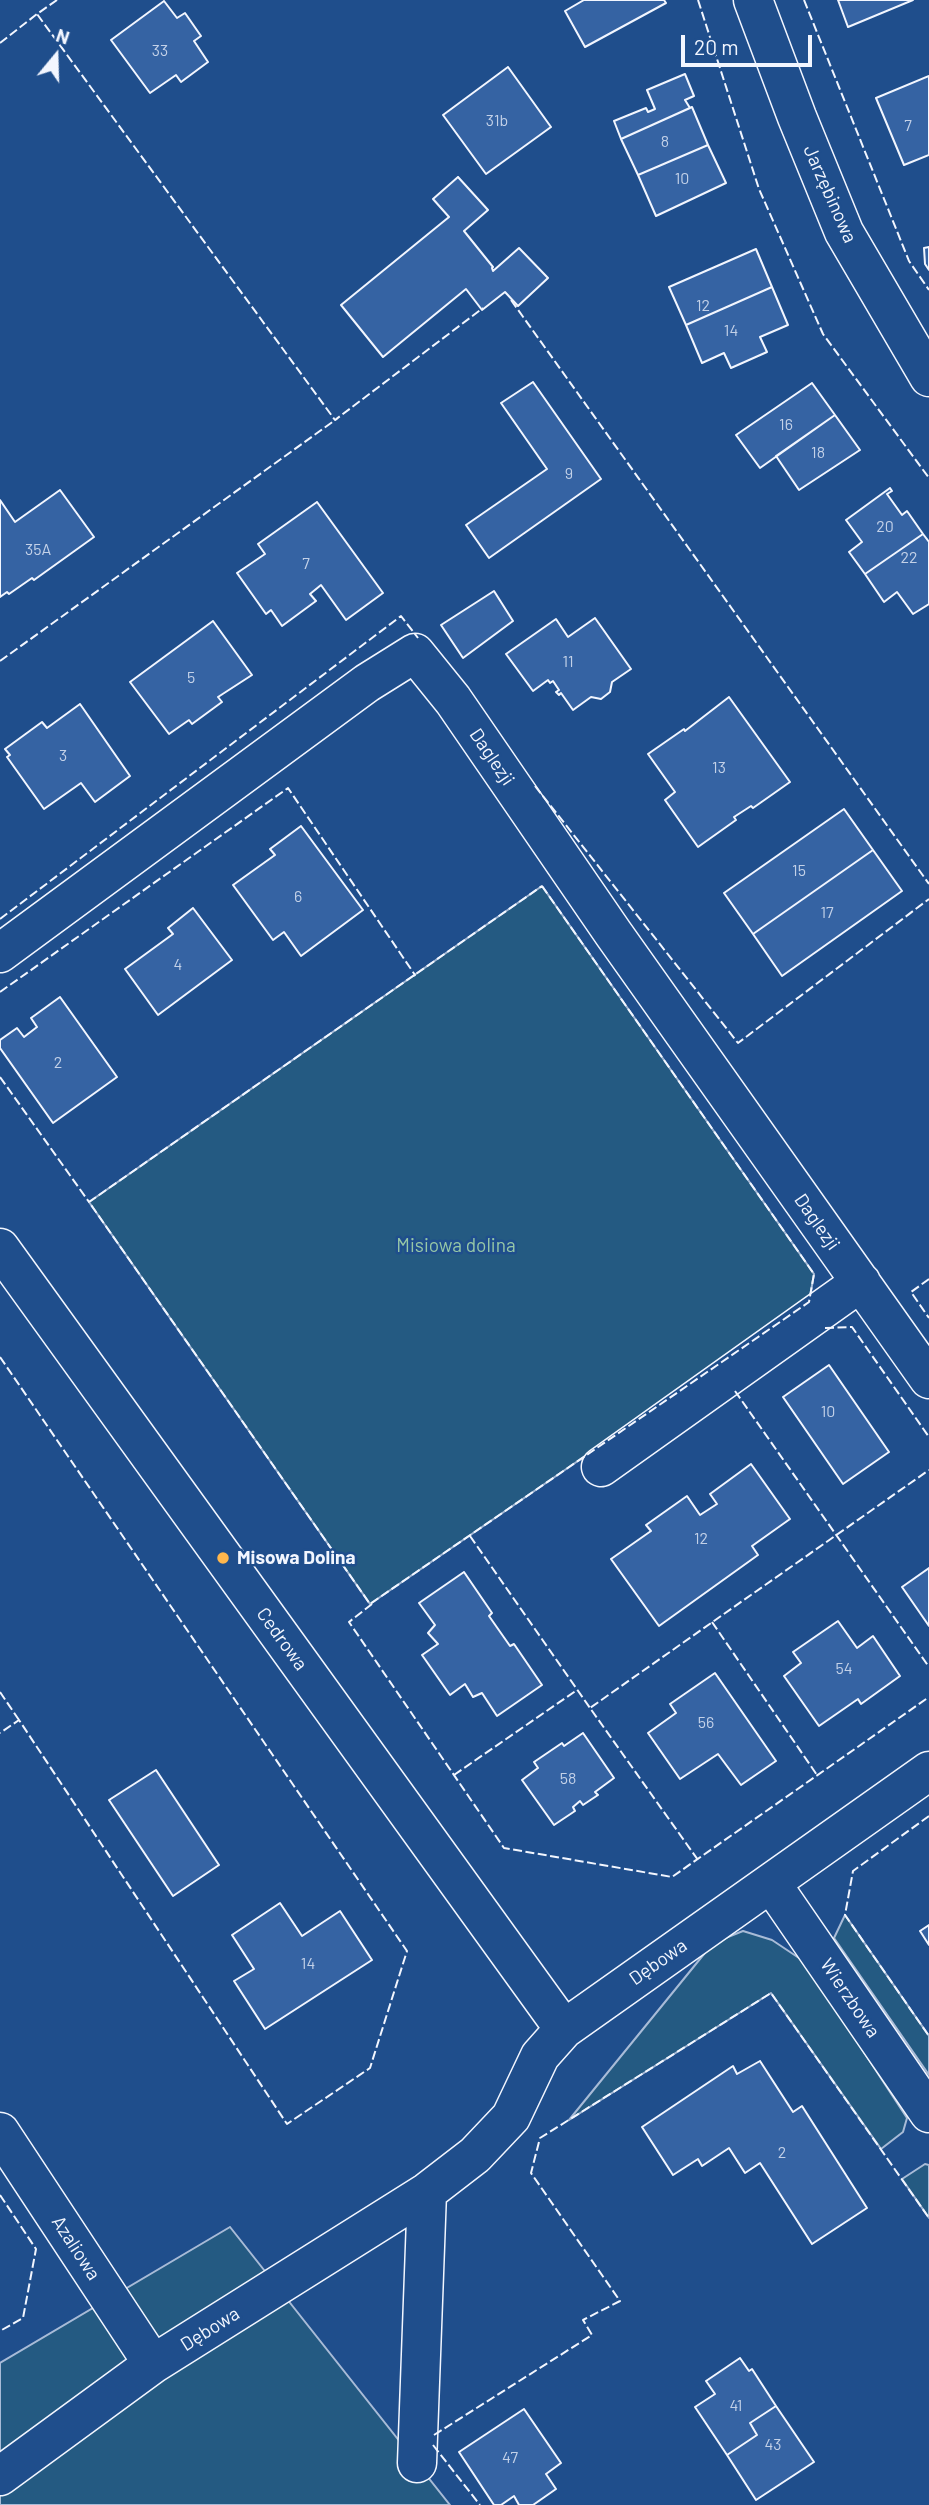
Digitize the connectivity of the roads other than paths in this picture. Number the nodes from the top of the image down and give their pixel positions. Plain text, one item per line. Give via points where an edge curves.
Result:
1 (752, 0) edge
2 (929, 377) edge
3 (0, 953) edge
4 (0, 1248) edge
5 (861, 1282) junction
6 (929, 1379) edge
7 (601, 1467) dead end
8 (929, 1771) edge
9 (771, 1882) junction
10 (564, 2029) junction
11 (929, 2113) edge
12 (0, 2132) edge
13 (427, 2192) junction
14 (153, 2364) junction
15 (417, 2463) dead end
16 (0, 2476) edge

1 - 2 street, Jarzębinowa via 844,232
3 - 5 street, Daglezji via 367,683 415,653 453,699 612,933
4 - 10 street, Cedrowa
5 - 6 street, Daglezji
5 - 7 street
8 - 9 street, Dębowa
9 - 10 street, Dębowa
9 - 11 street, Wierzbowa
10 - 13 street, Dębowa via 540,2056 511,2117 475,2155
12 - 14 street, Azaliowa
13 - 14 street, Dębowa
13 - 15 street
14 - 16 street, Dębowa

